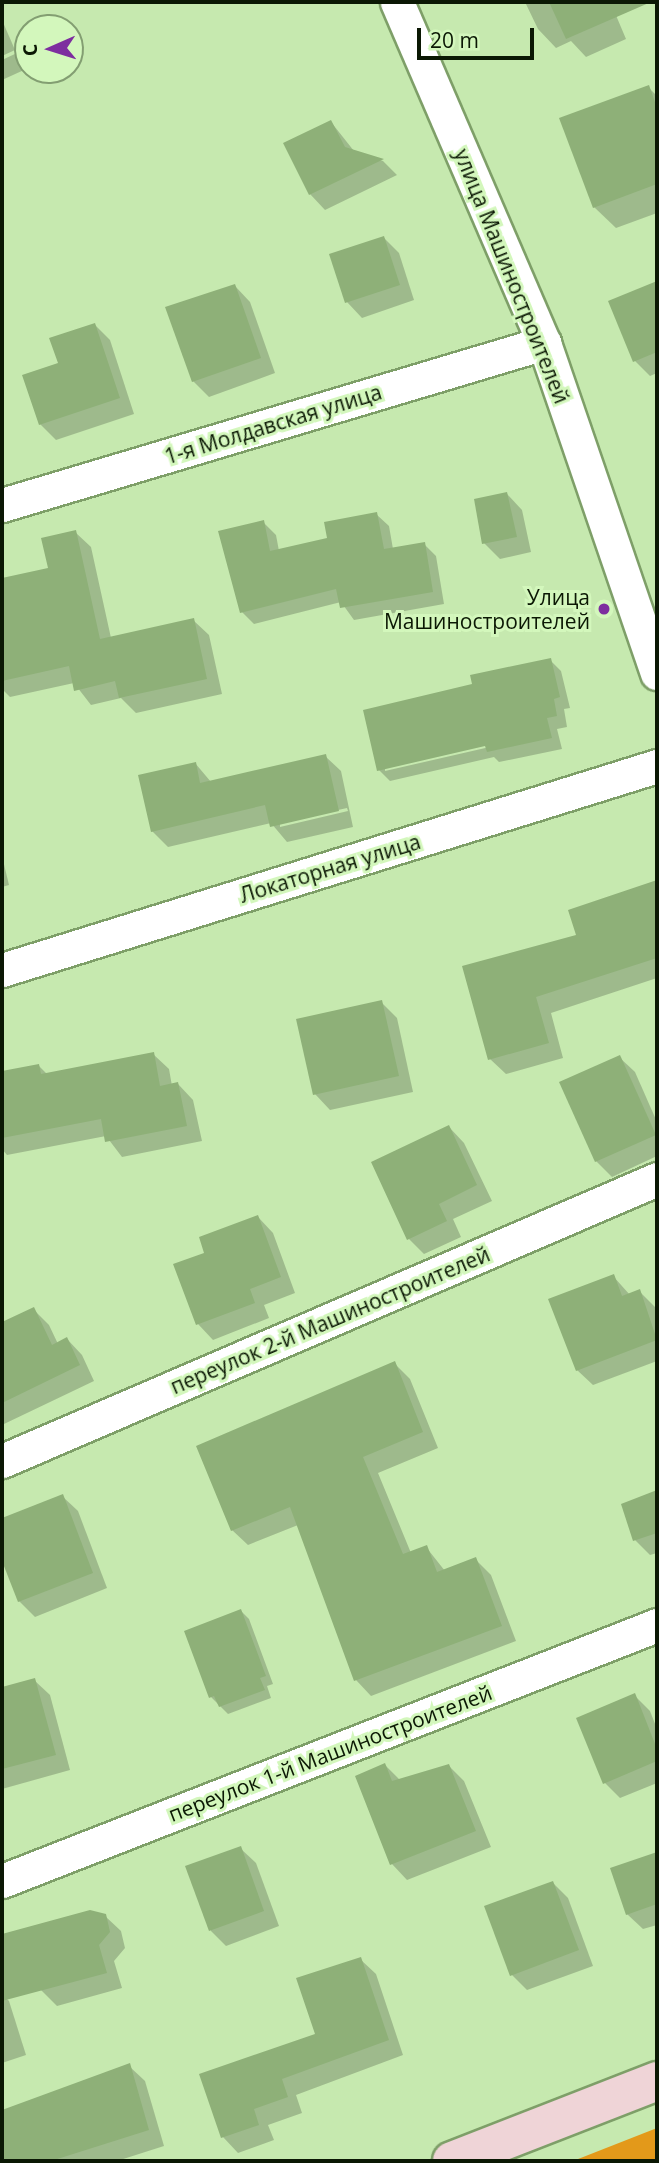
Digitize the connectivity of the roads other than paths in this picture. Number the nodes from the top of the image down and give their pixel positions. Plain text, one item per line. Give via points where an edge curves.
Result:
1 (397, 2) edge
2 (544, 343) junction
3 (2, 505) edge
4 (657, 673) edge
5 (657, 766) edge
6 (2, 970) edge
7 (657, 1179) edge
8 (2, 1461) edge
9 (657, 1625) edge
10 (2, 1881) edge
11 (657, 2081) edge
12 (452, 2161) edge

1 - 2 street, улица Машиностроителей
2 - 3 street, 1-я Молдавская улица
2 - 4 street, улица Машиностроителей
5 - 6 street, Локаторная улица
7 - 8 street, переулок 2-й Машиностроителей
9 - 10 street, переулок 1-й Машиностроителей
11 - 12 street

